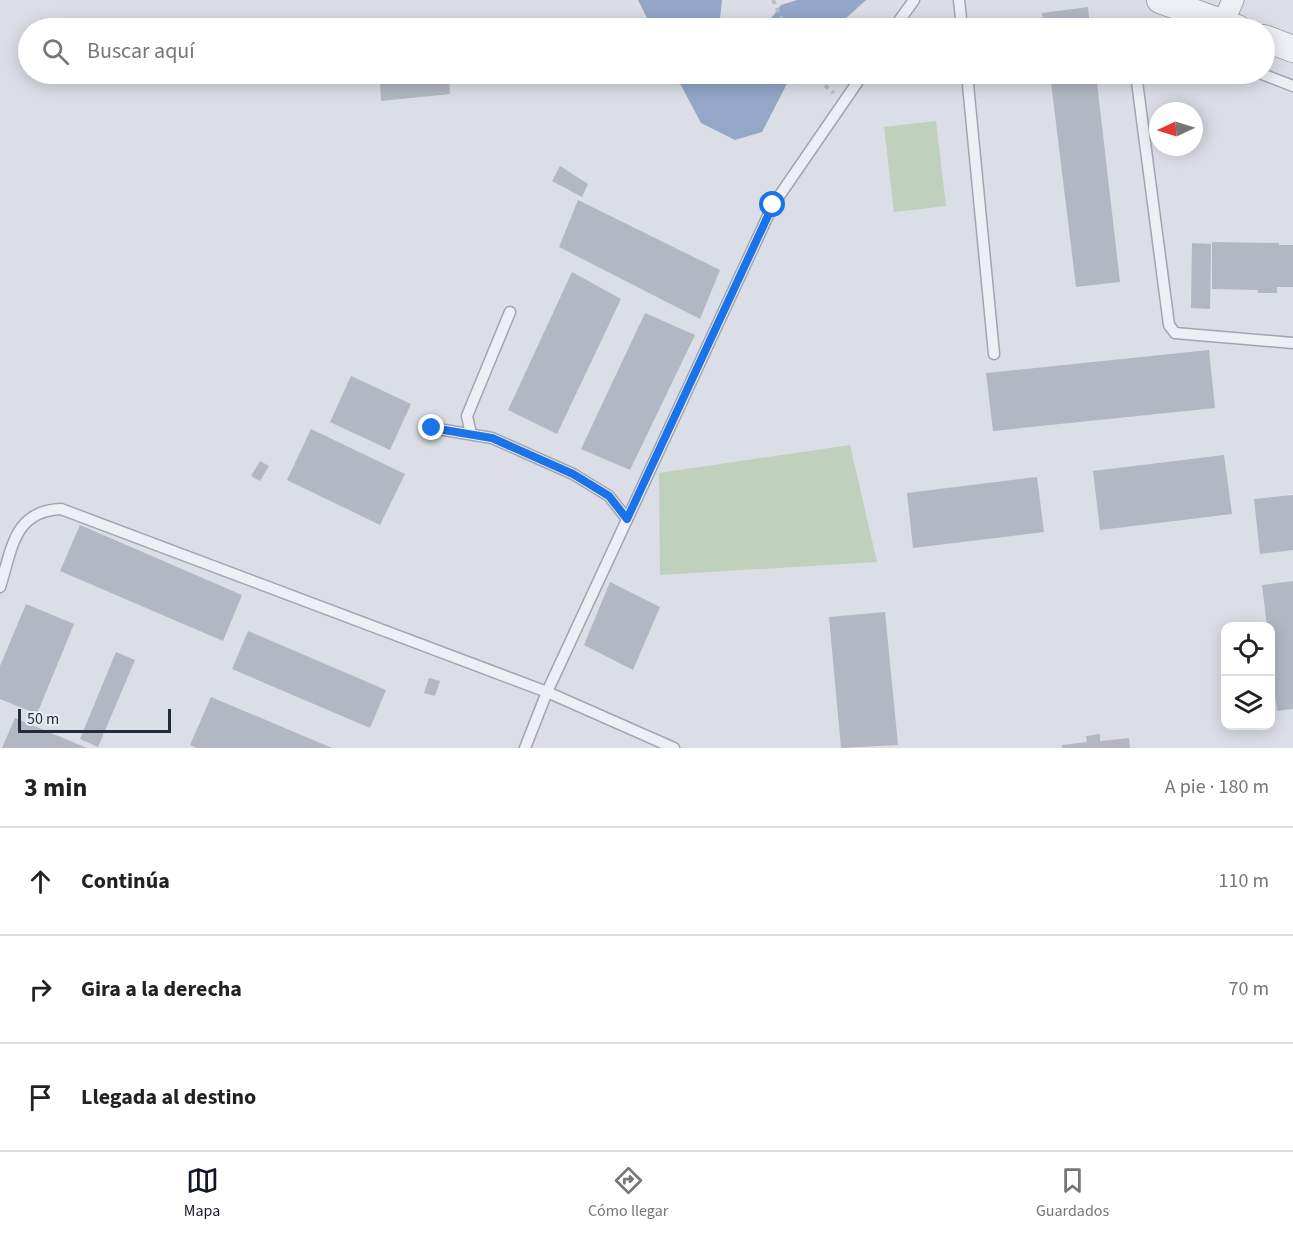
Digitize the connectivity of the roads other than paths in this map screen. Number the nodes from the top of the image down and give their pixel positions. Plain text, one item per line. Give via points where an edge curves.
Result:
1 (914, 0) edge
2 (959, 0) edge
3 (1160, 0) edge
4 (1231, 17) edge
5 (901, 18) edge
6 (961, 18) edge
7 (1275, 43) edge
8 (1293, 49) edge
9 (1275, 79) edge
10 (856, 84) edge
11 (968, 84) edge
12 (1137, 84) edge
13 (1293, 86) edge
14 (510, 312) dead end
15 (1293, 343) edge
16 (994, 354) dead end
17 (432, 428) dead end
18 (471, 434) junction
19 (627, 519) junction
20 (0, 587) edge
21 (547, 692) junction
22 (525, 748) edge
23 (674, 748) edge

1 - 5 lane
2 - 6 lane
3 - 4 street
7 - 8 street
9 - 13 lane
10 - 19 lane via 773,205
11 - 16 lane
12 - 15 lane via 1169,325 1175,333
14 - 18 lane via 467,416
17 - 18 lane
18 - 19 lane via 492,438 573,474 609,496
19 - 21 lane
20 - 21 lane via 15,536 23,524 41,512 61,509
21 - 22 lane
21 - 23 lane

